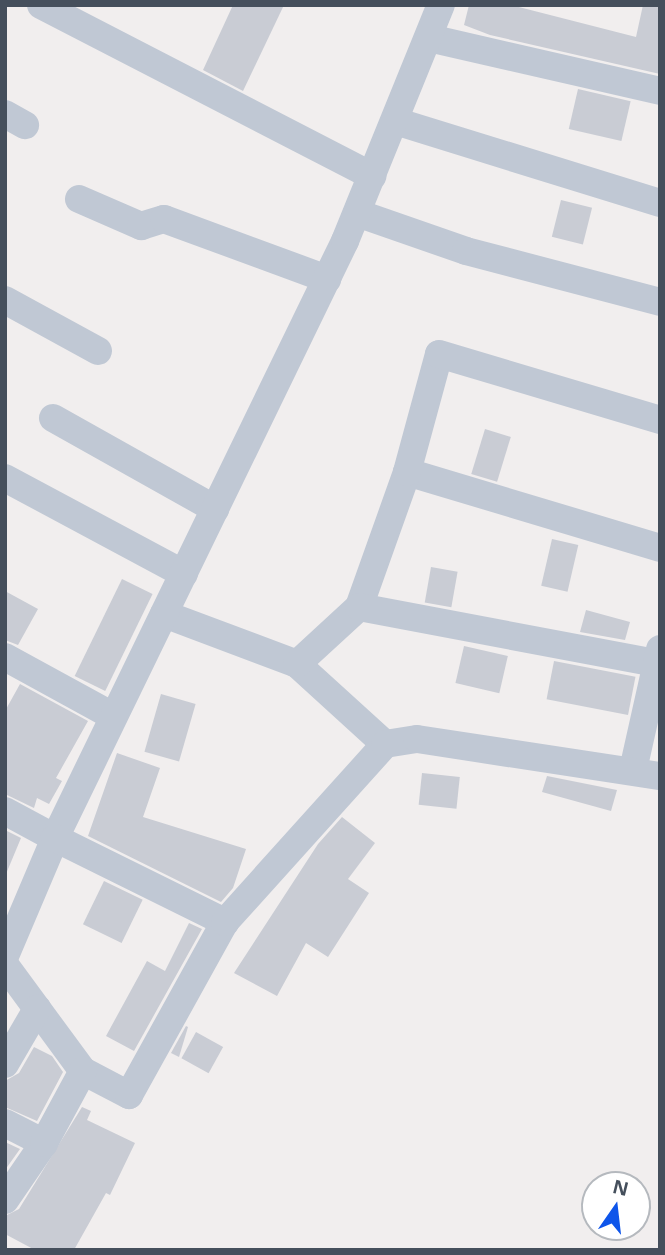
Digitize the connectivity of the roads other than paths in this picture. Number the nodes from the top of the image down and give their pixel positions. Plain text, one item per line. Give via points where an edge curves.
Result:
1 (41, 5) edge
2 (441, 5) edge
3 (429, 38) junction
4 (660, 91) edge
5 (395, 121) junction
6 (373, 176) junction
7 (79, 199) dead end
8 (660, 203) edge
9 (356, 213) junction
10 (327, 279) junction
11 (5, 300) edge
12 (660, 302) edge
13 (98, 351) dead end
14 (53, 418) dead end
15 (660, 421) edge
16 (407, 472) junction
17 (5, 478) edge
18 (215, 509) junction
19 (660, 548) edge
20 (184, 573) junction
21 (359, 607) junction
22 (164, 614) junction
23 (5, 657) edge
24 (659, 659) edge
25 (297, 664) junction
26 (111, 715) junction
27 (385, 744) junction
28 (646, 773) edge
29 (5, 811) edge
30 (55, 838) junction
31 (225, 922) junction
32 (5, 956) edge
33 (5, 965) edge
34 (37, 1009) junction
35 (5, 1064) edge
36 (83, 1071) junction
37 (5, 1123) edge
38 (44, 1143) junction
39 (5, 1200) edge

1 - 6 street
2 - 3 street
3 - 4 street
3 - 5 street
5 - 6 street
5 - 8 street
6 - 9 street
7 - 10 street via 141,226 164,219
9 - 10 street
9 - 12 street via 480,255
10 - 18 street
11 - 13 street
14 - 18 street
15 - 16 street via 439,354
16 - 19 street
16 - 21 street
17 - 20 street
18 - 20 street
20 - 22 street
21 - 24 street
21 - 25 street
22 - 25 street
22 - 26 street
23 - 26 street
24 - 28 street
25 - 27 street
26 - 30 street
27 - 28 street via 417,739
27 - 31 street
29 - 30 street
30 - 31 street
30 - 32 street
31 - 36 street via 129,1096
33 - 34 street
34 - 35 street
34 - 36 street
36 - 38 street
37 - 38 street
38 - 39 street

